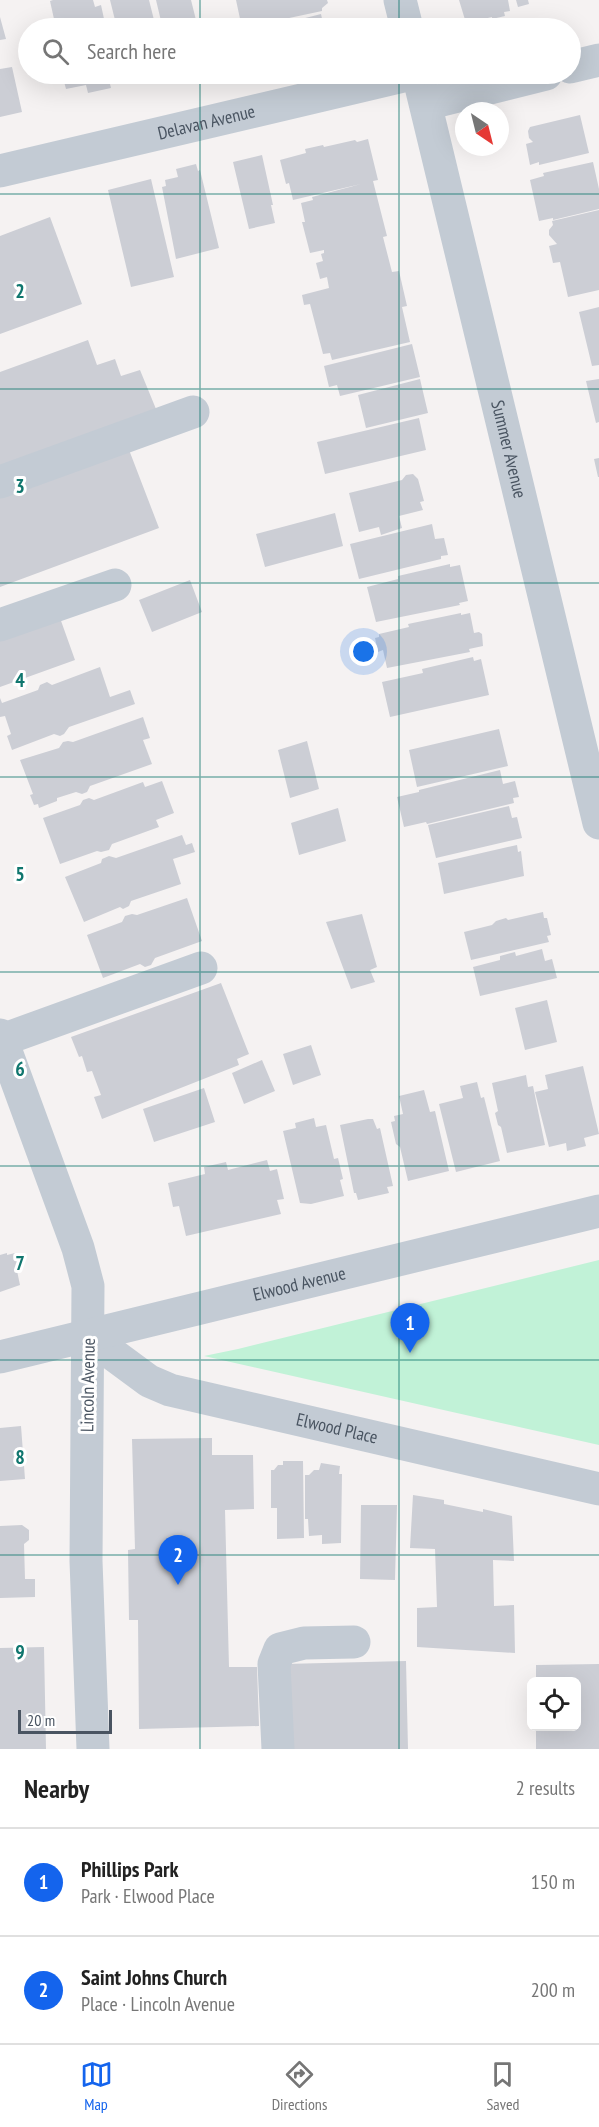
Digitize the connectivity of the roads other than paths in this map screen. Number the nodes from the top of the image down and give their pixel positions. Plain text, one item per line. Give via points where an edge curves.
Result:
1 (400, 0) edge
2 (404, 18) edge
3 (599, 60) edge
4 (581, 64) edge
5 (370, 84) edge
6 (463, 84) edge
7 (422, 89) edge
8 (0, 171) edge
9 (193, 412) dead end
10 (0, 482) edge
11 (115, 585) dead end
12 (0, 625) edge
13 (599, 823) edge
14 (201, 968) dead end
15 (1, 1038) edge
16 (599, 1212) edge
17 (88, 1336) junction
18 (0, 1357) edge
19 (599, 1489) edge
20 (354, 1642) dead end
21 (93, 1749) edge
22 (278, 1749) edge

1 - 2 street
3 - 4 street
5 - 8 street, Delavan Avenue
6 - 7 street
7 - 13 street, Summer Avenue
9 - 10 street
11 - 12 street
14 - 15 street
15 - 17 street, Lincoln Avenue via 85,1269
16 - 17 street, Elwood Avenue
17 - 18 street, Elwood Avenue
17 - 19 street, Elwood Place via 150,1381 170,1390
17 - 21 street, Lincoln Avenue via 86,1561
20 - 22 street via 304,1643 280,1649 274,1664

